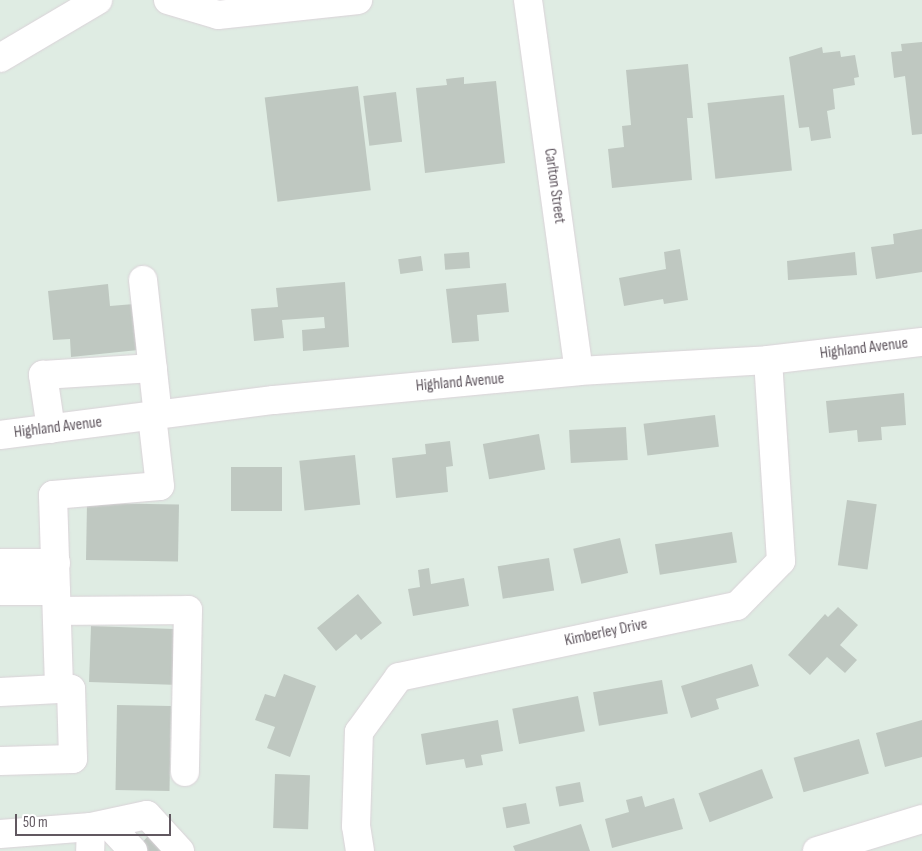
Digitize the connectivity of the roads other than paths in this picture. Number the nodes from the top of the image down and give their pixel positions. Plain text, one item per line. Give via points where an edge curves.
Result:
1 (98, 0) edge
2 (168, 0) edge
3 (358, 0) edge
4 (528, 0) edge
5 (0, 58) edge
6 (143, 280) dead end
7 (922, 342) edge
8 (768, 360) junction
9 (153, 368) junction
10 (579, 371) junction
11 (155, 415) junction
12 (51, 429) junction
13 (0, 435) edge
14 (56, 563) junction
15 (0, 564) edge
16 (0, 591) edge
17 (57, 601) junction
18 (59, 689) junction
19 (0, 692) edge
20 (0, 761) edge
21 (185, 772) dead end
22 (922, 819) edge
23 (0, 834) edge
24 (116, 835) edge
25 (180, 851) edge
26 (360, 851) edge
27 (817, 851) edge

1 - 5 street
2 - 3 street via 218,15
4 - 10 street, Carlton Street
6 - 9 street
7 - 8 street, Highland Avenue
8 - 10 street, Highland Avenue
8 - 26 street, Kimberley Drive via 781,561 736,606 399,677 359,732 356,826
9 - 11 street
9 - 12 street via 43,375
10 - 11 street, Highland Avenue
11 - 12 street, Highland Avenue
11 - 14 street via 160,486 53,495
12 - 13 street, Highland Avenue
14 - 15 street
14 - 17 street
16 - 17 street
17 - 18 street
17 - 21 street via 188,610
18 - 19 street
18 - 20 street via 71,689 73,758
22 - 27 street
23 - 24 street
24 - 25 street via 146,815

